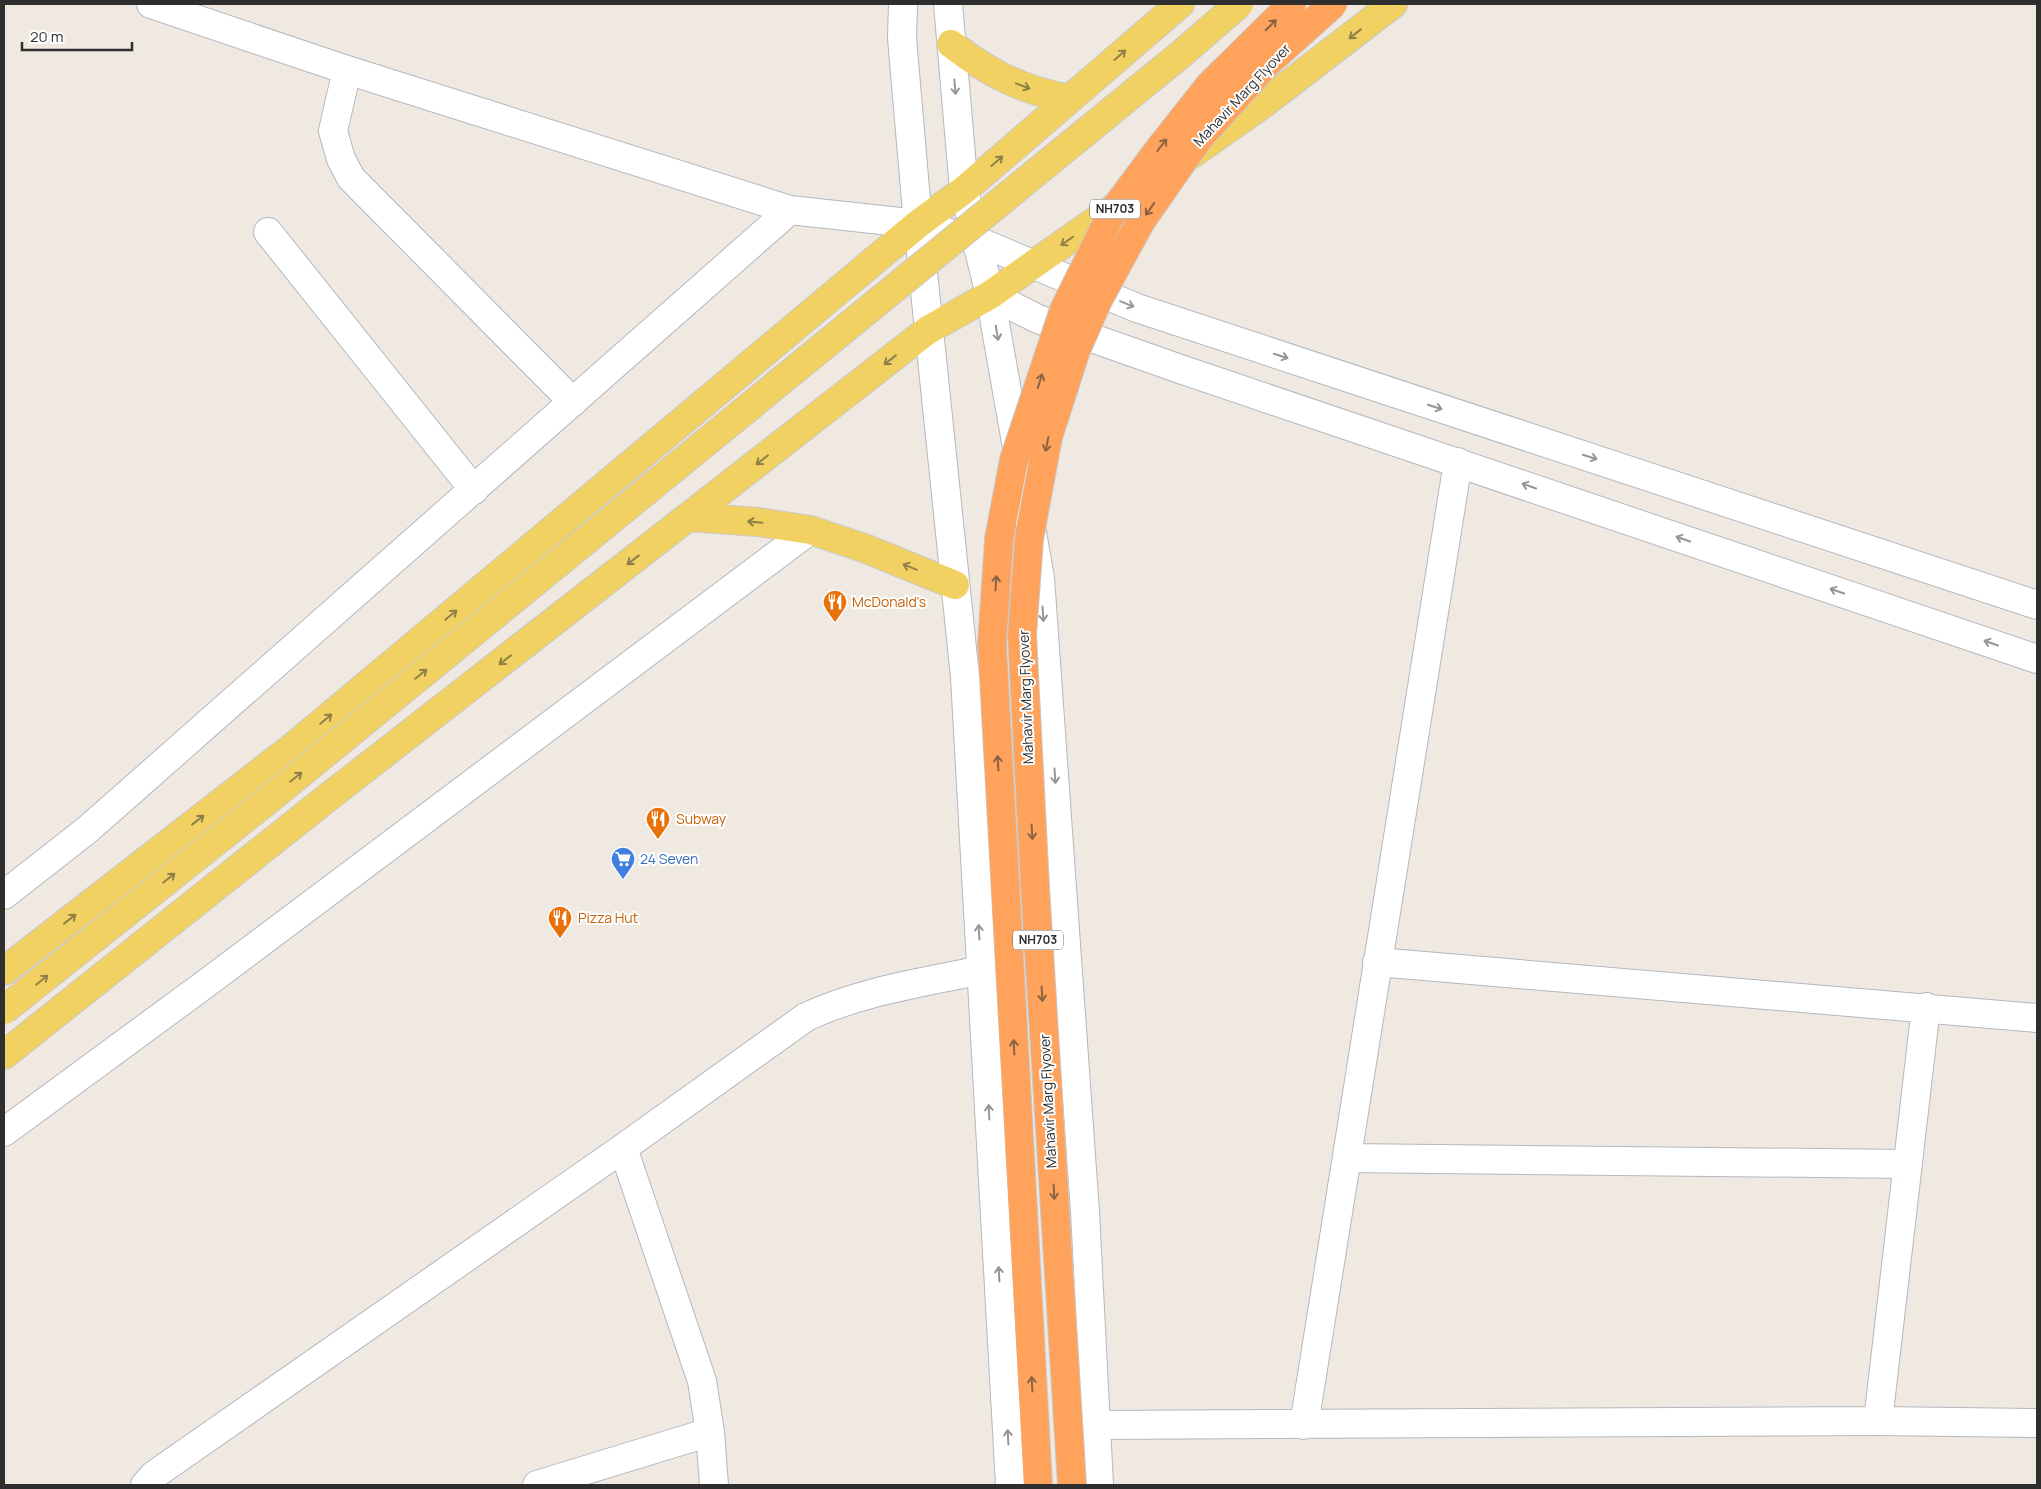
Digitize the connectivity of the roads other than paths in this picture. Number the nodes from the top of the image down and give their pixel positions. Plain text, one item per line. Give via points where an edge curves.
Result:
1 (151, 4) edge
2 (903, 4) edge
3 (948, 4) edge
4 (1180, 4) edge
5 (1239, 4) edge
6 (1292, 4) edge
7 (1333, 4) edge
8 (1393, 4) edge
9 (951, 44) junction
10 (347, 70) junction
11 (1069, 99) junction
12 (964, 190) junction
13 (790, 210) junction
14 (918, 224) junction
15 (268, 232) dead end
16 (975, 240) junction
17 (1032, 265) junction
18 (990, 295) junction
19 (928, 330) junction
20 (573, 402) junction
21 (1458, 462) junction
22 (474, 490) junction
23 (689, 518) junction
24 (810, 530) junction
25 (955, 585) junction
26 (2037, 605) edge
27 (2037, 659) edge
28 (4, 895) edge
29 (1377, 962) junction
30 (981, 970) junction
31 (4, 971) edge
32 (1926, 1007) junction
33 (4, 1010) edge
34 (2037, 1018) edge
35 (4, 1055) edge
36 (4, 1132) edge
37 (623, 1148) junction
38 (1347, 1158) junction
39 (1908, 1164) junction
40 (1878, 1421) junction
41 (2037, 1423) edge
42 (1096, 1425) junction
43 (1304, 1425) junction
44 (710, 1432) junction
45 (145, 1485) edge
46 (538, 1485) edge
47 (714, 1485) edge
48 (1010, 1485) edge
49 (1038, 1485) edge
50 (1072, 1485) edge
51 (1099, 1485) edge

1 - 10 street
2 - 14 street via 902,38
3 - 9 street
11 -> 4 main road
33 -> 5 main road, bridge via 268,800
49 -> 6 highway, Mahavir Marg Flyover / NH703, bridge via 992,644 999,539 1014,460 1064,310 1114,211 1209,86
7 -> 50 highway, Mahavir Marg Flyover / NH703, bridge via 1267,63 1199,138 1141,221 1098,300 1076,350 1048,437 1029,539 1022,635
8 -> 17 main road via 1263,104
9 -> 11 main road via 995,74 1044,94
9 -> 12 street
10 - 13 street
10 - 20 street via 333,131 351,178
12 -> 11 main road
12 - 14 main road
12 - 16 street
13 - 14 street
13 - 20 street
14 - 16 street
14 - 19 street
31 -> 14 main road via 294,746
15 - 22 street
16 - 17 street
16 - 18 street
17 - 18 main road
17 -> 26 street via 1137,308
18 - 19 main road
18 - 21 street via 1048,322
18 -> 42 street via 1040,578 1084,1192
19 -> 23 main road
19 - 25 street
20 - 22 street
27 -> 21 street
21 - 29 street
22 - 28 street via 87,830
24 -> 23 main road via 758,522
23 -> 35 main road via 330,796
25 -> 24 main road
24 - 36 street
30 -> 25 street via 965,678
29 - 32 street
29 - 38 street
30 - 37 street via 853,998 806,1017
48 -> 30 street
32 - 34 street
32 - 39 street
37 - 44 street via 702,1381
37 - 45 street via 154,1475
38 - 39 street
38 - 43 street
39 - 40 street
40 - 41 street
40 - 43 street
42 - 43 street
42 - 51 street
44 - 46 street
44 - 47 street

